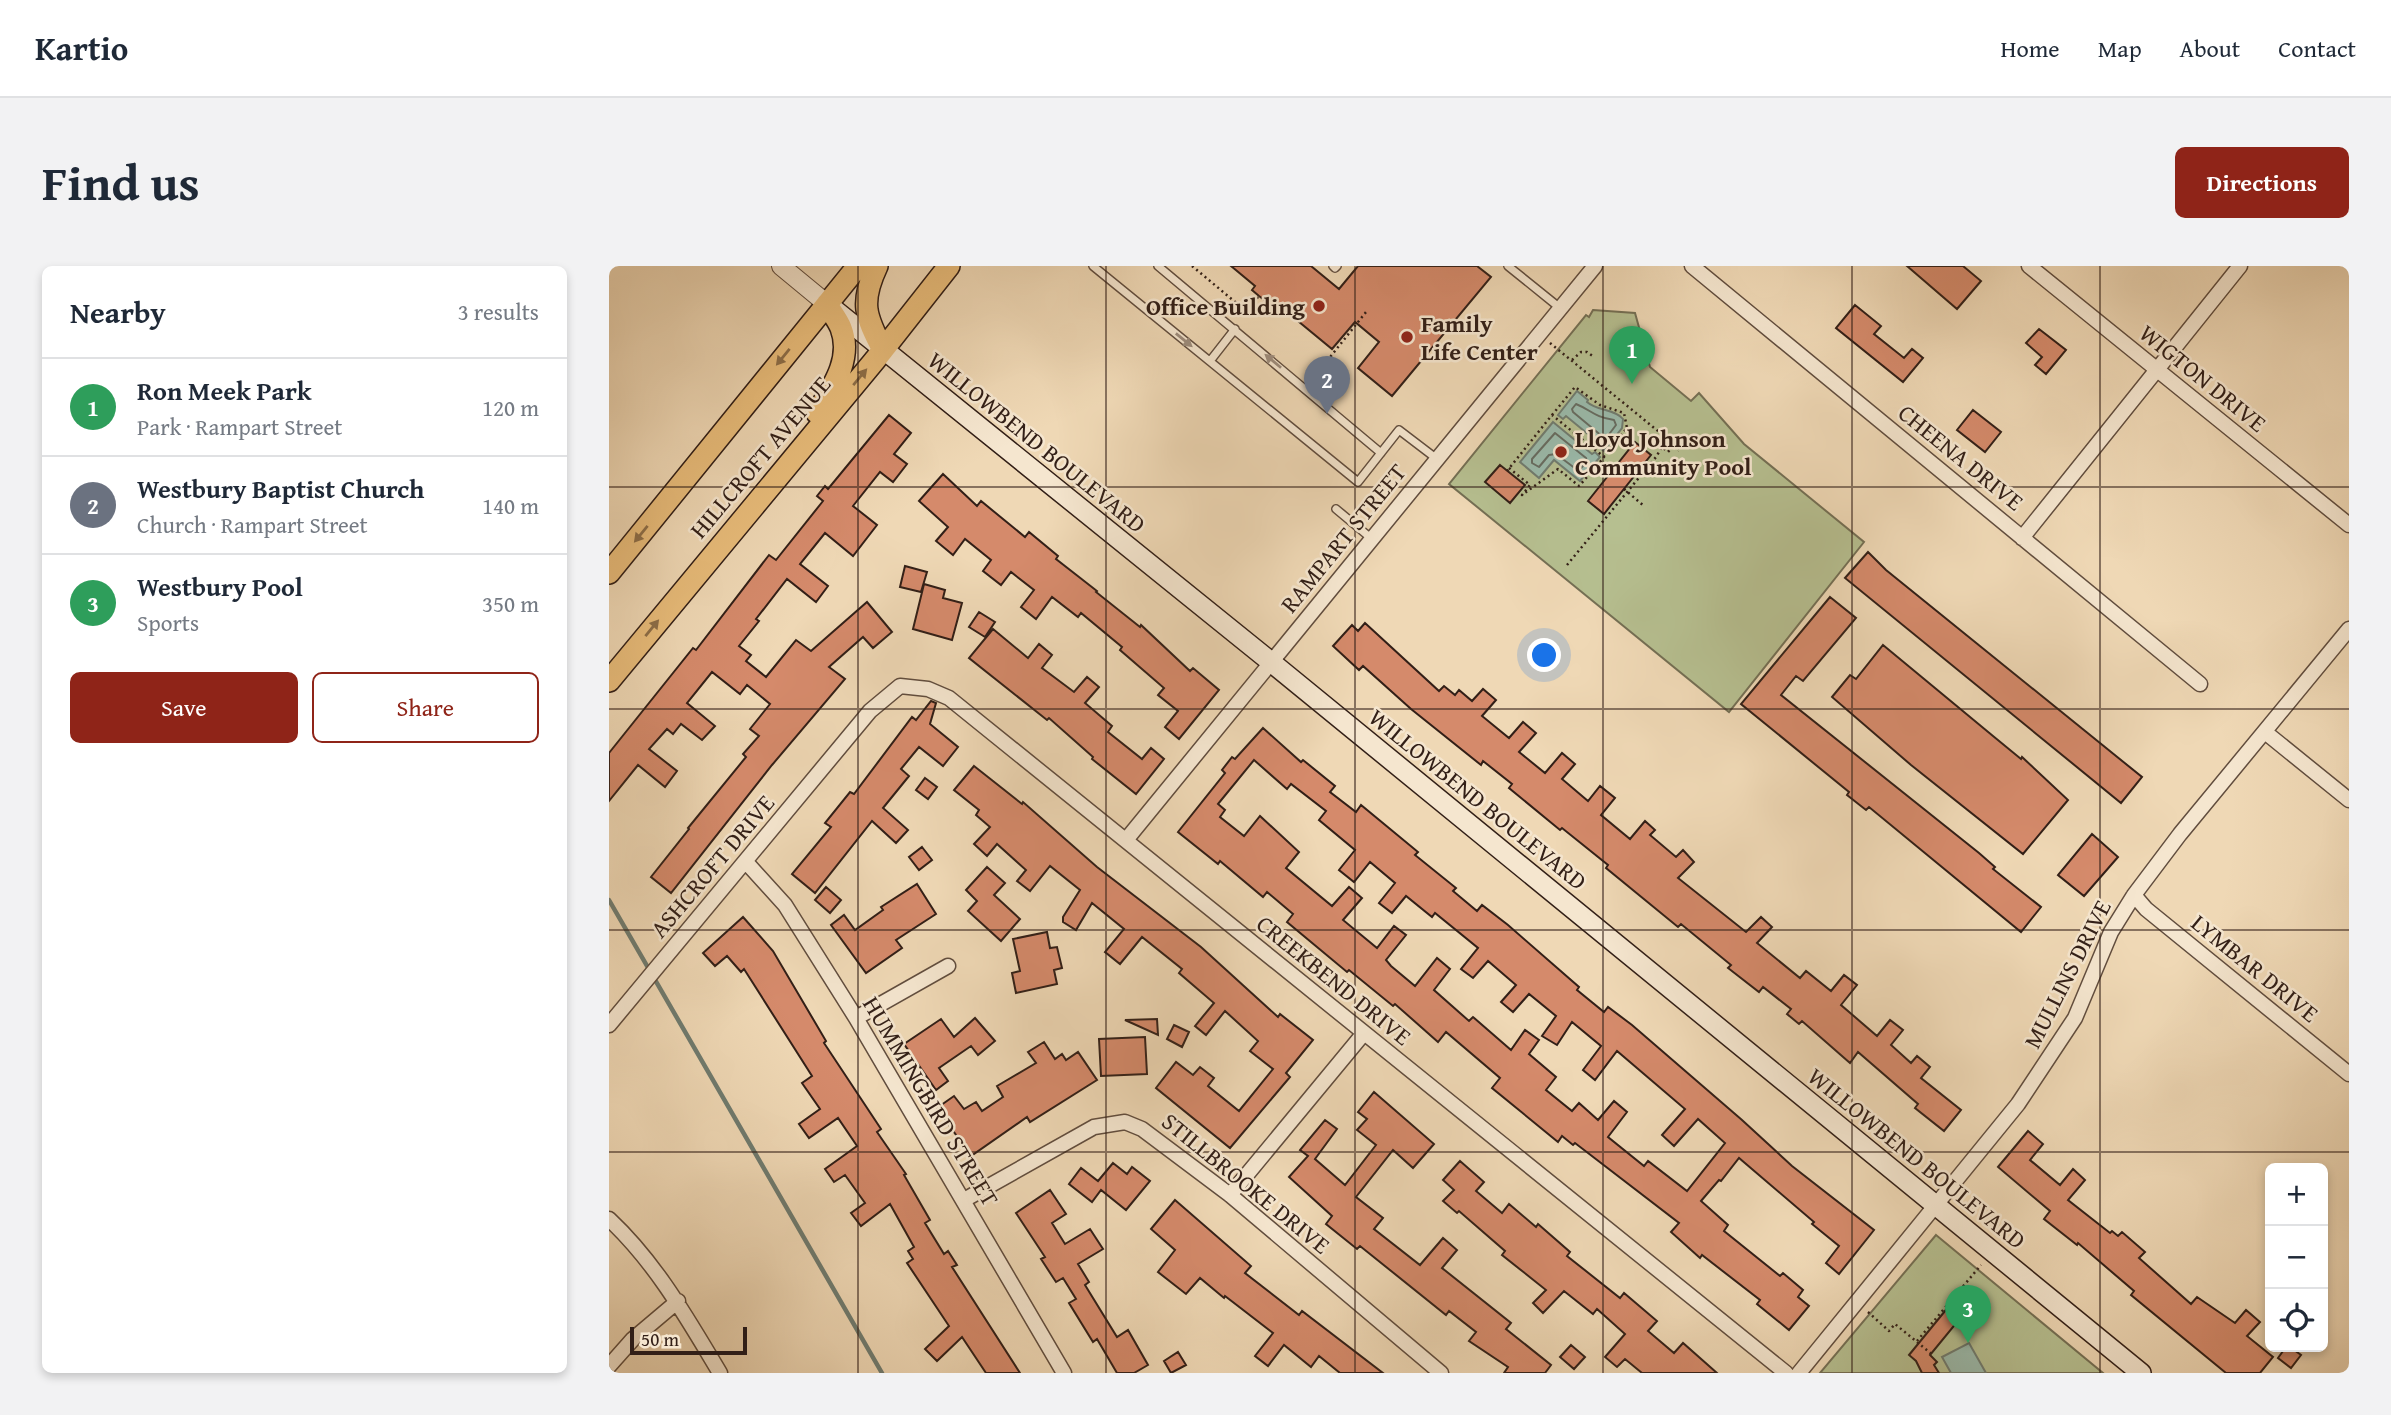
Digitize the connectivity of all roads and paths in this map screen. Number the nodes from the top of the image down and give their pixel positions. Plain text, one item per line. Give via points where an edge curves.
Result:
1 (781, 266) edge
2 (857, 266) edge
3 (877, 266) edge
4 (949, 266) edge
5 (1093, 266) edge
6 (1158, 266) edge
7 (1192, 266) edge
8 (1508, 266) edge
9 (1595, 266) edge
10 (1692, 266) edge
11 (2029, 266) edge
12 (2240, 266) edge
13 (1259, 296) dead end
14 (827, 304) junction
15 (1560, 308) junction
16 (1246, 311) junction
17 (1366, 312) dead end
18 (1249, 317) dead end
19 (1235, 329) junction
20 (1539, 334) junction
21 (883, 349) junction
22 (1594, 357) dead end
23 (1327, 360) dead end
24 (1572, 360) junction
25 (1210, 361) junction
26 (2156, 370) junction
27 (1552, 415) junction
28 (1674, 444) junction
29 (1678, 451) dead end
30 (1381, 453) junction
31 (1604, 457) junction
32 (1437, 459) junction
33 (786, 466) junction
34 (1596, 467) junction
35 (1608, 476) dead end
36 (1626, 491) junction
37 (1644, 506) dead end
38 (1336, 509) dead end
39 (2349, 525) edge
40 (2022, 538) junction
41 (1372, 539) junction
42 (1567, 565) dead end
43 (609, 573) edge
44 (2349, 629) edge
45 (1271, 662) junction
46 (609, 681) edge
47 (2200, 684) dead end
48 (2265, 732) junction
49 (850, 735) joint
50 (2349, 800) edge
51 (1126, 840) junction
52 (746, 862) junction
53 (2134, 895) junction
54 (948, 966) dead end
55 (856, 1018) junction
56 (609, 1025) edge
57 (1364, 1033) junction
58 (2349, 1074) edge
59 (1230, 1195) junction
60 (964, 1200) junction
61 (1935, 1205) junction
62 (609, 1219) edge
63 (1981, 1265) dead end
64 (678, 1301) junction
65 (1868, 1312) dead end
66 (1917, 1342) junction
67 (1934, 1356) dead end
68 (609, 1366) edge
69 (720, 1373) edge
70 (1064, 1373) edge
71 (1441, 1373) edge
72 (1786, 1373) edge
73 (1800, 1373) edge
74 (2141, 1373) edge

1 - 14 street, WILLOWBEND BOULEVARD
2 - 14 main road, HILLCROFT AVENUE
3 - 21 main road via 866,307
4 - 21 main road, HILLCROFT AVENUE
5 -> 25 lane
6 - 19 lane
7 - 16 path
8 - 15 lane
9 - 15 street, RAMPART STREET
10 - 40 street, CHEENA DRIVE
11 - 26 street, WIGTON DRIVE
12 - 26 street
13 - 16 path
14 - 21 main road, WILLOWBEND BOULEVARD
14 - 33 main road via 841,327 841,368
14 -> 43 main road, HILLCROFT AVENUE
15 - 20 street, RAMPART STREET
16 - 18 path
17 - 23 path
19 - 25 lane
30 -> 19 lane
20 - 24 path
20 - 32 street, RAMPART STREET
33 -> 21 main road, HILLCROFT AVENUE
21 - 45 main road, WILLOWBEND BOULEVARD
22 - 24 path via 1581,352
24 - 28 path
25 - 30 lane via 1358,482
26 - 39 street, WIGTON DRIVE
26 - 40 street
27 - 31 path
27 - 31 path via 1576,387 1600,405 1623,413 1627,428
27 - 34 path via 1508,469 1530,485 1520,494 1558,469 1579,486
28 - 29 path
28 - 36 path via 1668,452 1662,447
30 - 32 lane via 1399,430
31 - 34 path
32 - 41 street, RAMPART STREET
46 -> 33 main road, HILLCROFT AVENUE
34 - 35 path
36 - 37 path
36 - 42 path
38 - 41 lane
40 - 47 street, CHEENA DRIVE
41 - 45 street, RAMPART STREET
44 - 48 street, MULLINS DRIVE
45 - 51 street, RAMPART STREET
45 - 61 main road, WILLOWBEND BOULEVARD
48 - 50 street
48 - 53 street, MULLINS DRIVE
49 - 51 street, CREEKBEND DRIVE via 900,685 928,689 949,698
49 - 52 street, ASHCROFT DRIVE
51 - 57 street, CREEKBEND DRIVE
52 - 55 street, HUMMINGBIRD STREET via 785,905
52 - 56 street, ASHCROFT DRIVE
53 - 58 street, LYMBAR DRIVE
53 - 61 street, MULLINS DRIVE via 2111,932 2075,1018 2047,1063
54 - 55 street
55 - 60 street, HUMMINGBIRD STREET
57 - 59 street
57 - 72 street, CREEKBEND DRIVE
59 - 60 street, STILLBROOKE DRIVE via 1142,1129 1125,1122 1094,1127
59 - 71 street, STILLBROOKE DRIVE
60 - 70 street, HUMMINGBIRD STREET
61 - 73 street, MULLINS DRIVE
61 - 74 main road, WILLOWBEND BOULEVARD
62 - 64 street via 635,1243
63 - 66 path
64 - 68 street
64 - 69 street
65 - 66 path via 1889,1331 1895,1324
66 - 67 path

